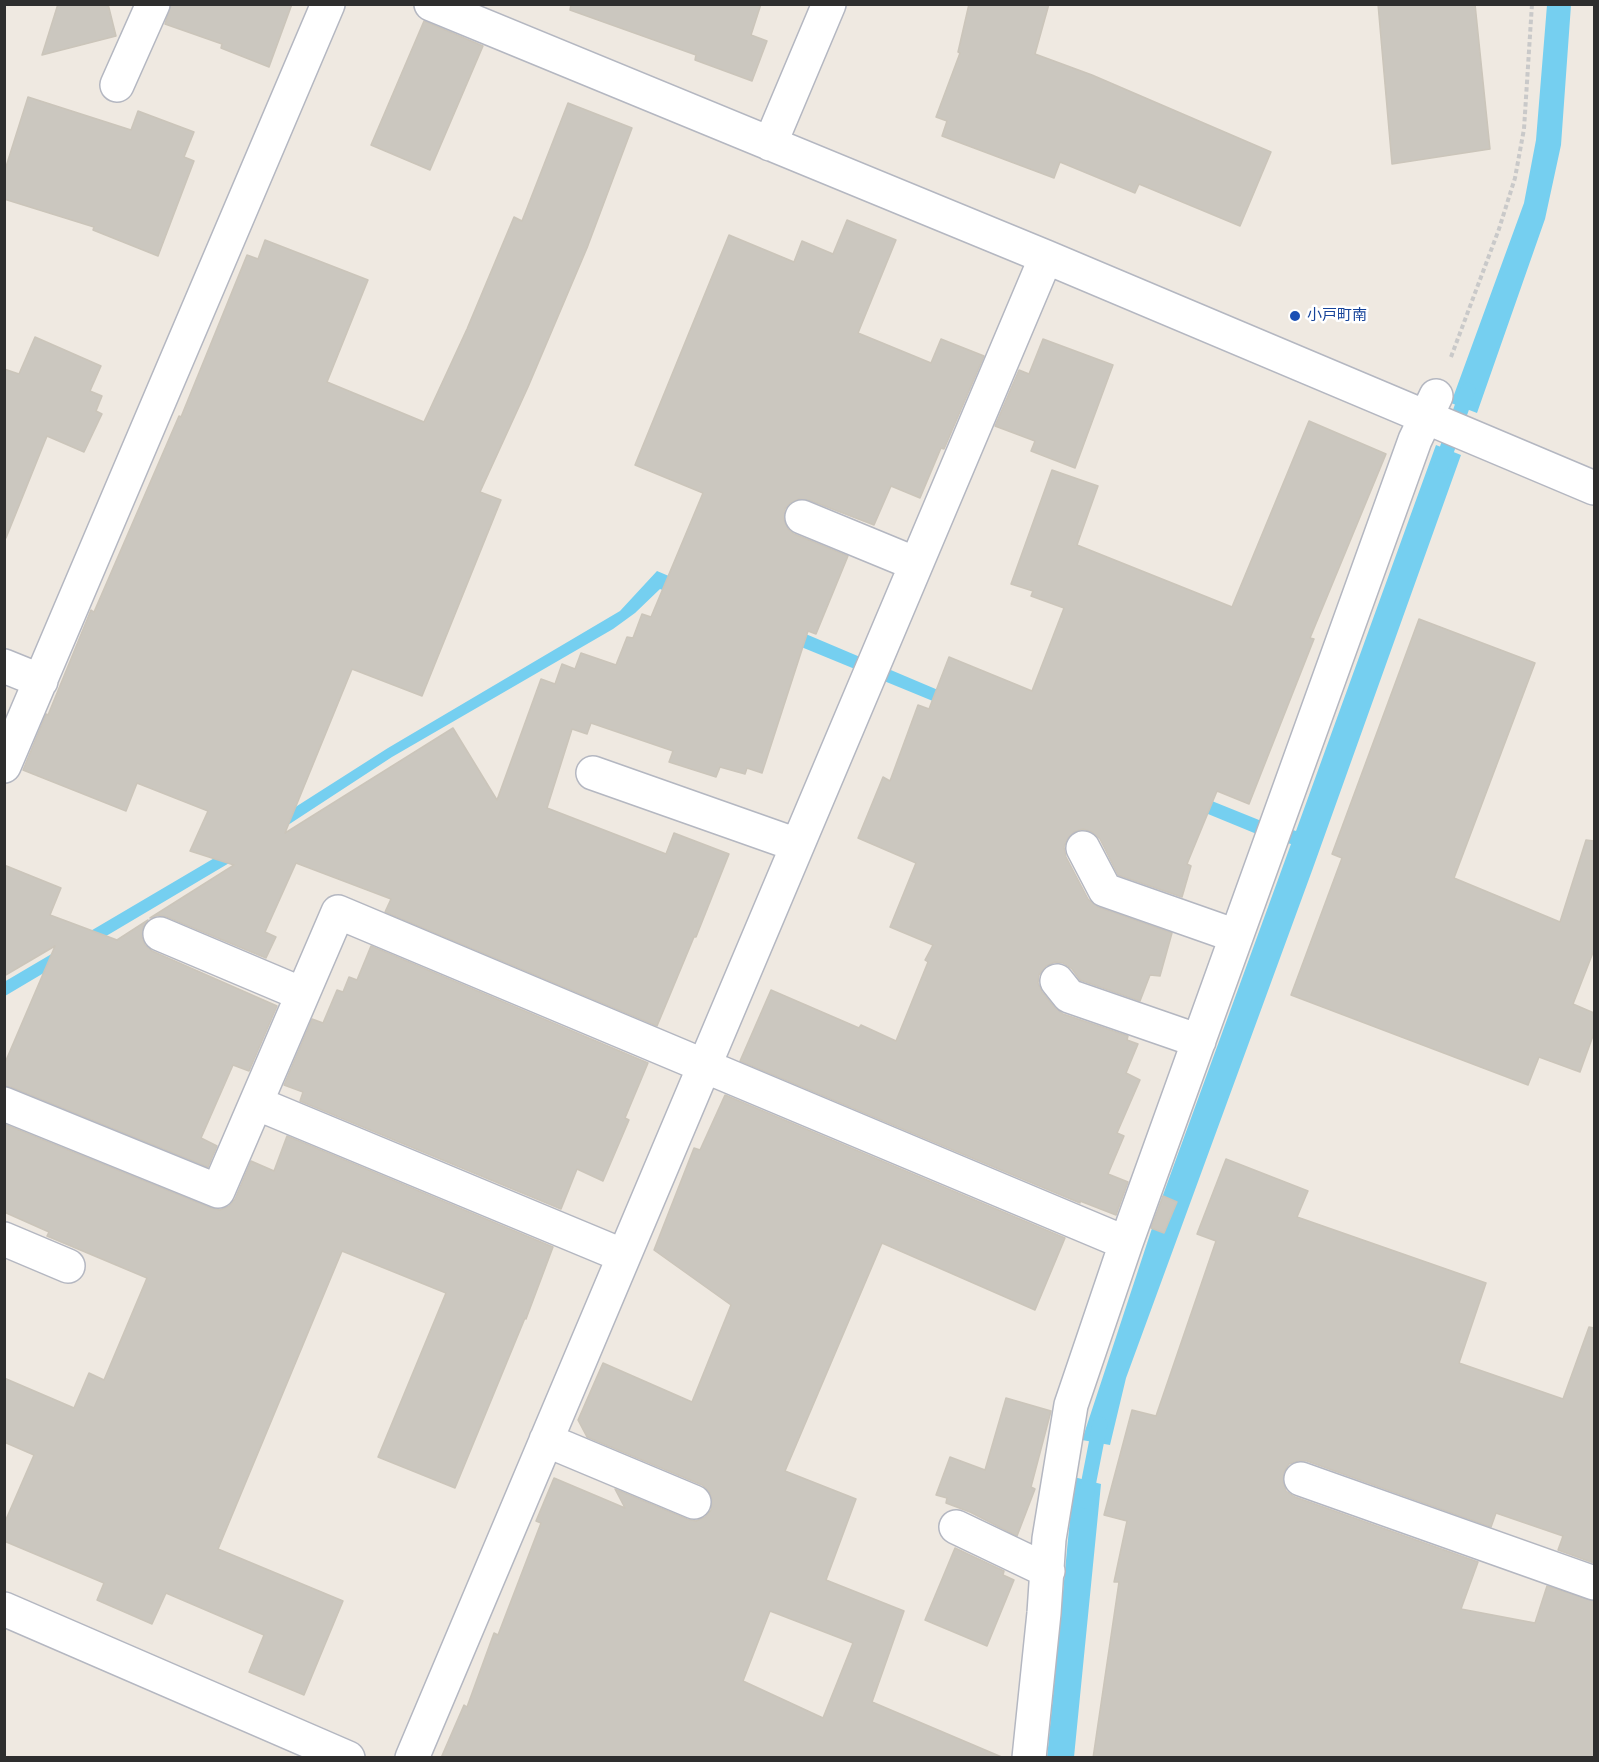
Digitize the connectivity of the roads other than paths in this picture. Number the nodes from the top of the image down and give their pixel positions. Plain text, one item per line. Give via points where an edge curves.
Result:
1 (153, 4) edge
2 (328, 4) edge
3 (431, 4) edge
4 (829, 4) edge
5 (117, 85) dead end
6 (770, 144) junction
7 (1046, 257) junction
8 (1432, 411) junction
9 (1594, 488) edge
10 (802, 517) dead end
11 (916, 564) junction
12 (4, 666) edge
13 (41, 681) junction
14 (4, 766) edge
15 (593, 773) dead end
16 (797, 845) junction
17 (1083, 848) dead end
18 (160, 934) dead end
19 (1236, 936) junction
20 (1057, 981) dead end
21 (302, 994) junction
22 (1199, 1041) junction
23 (704, 1065) junction
24 (256, 1103) junction
25 (4, 1104) edge
26 (4, 1239) edge
27 (1126, 1243) junction
28 (624, 1256) junction
29 (68, 1266) dead end
30 (546, 1440) junction
31 (1301, 1479) dead end
32 (694, 1502) dead end
33 (956, 1527) dead end
34 (1048, 1571) junction
35 (1594, 1583) edge
36 (4, 1609) edge
37 (348, 1758) edge
38 (412, 1758) edge
39 (1029, 1758) edge

1 - 5 street
2 - 13 street
3 - 6 street
4 - 6 street
6 - 7 street
7 - 8 street
7 - 11 street
8 - 9 street via 1484,441
8 - 19 street via 1415,440
10 - 11 street
11 - 16 street
12 - 13 street
13 - 14 street
15 - 16 street
16 - 23 street
17 - 19 street via 1105,890
18 - 21 street
19 - 22 street
20 - 22 street via 1069,996
21 - 23 street via 338,912
21 - 24 street
22 - 27 street
23 - 27 street
23 - 28 street
24 - 25 street via 218,1191
24 - 28 street
26 - 29 street
27 - 34 street via 1071,1405 1049,1539
28 - 30 street
30 - 32 street
30 - 38 street
31 - 35 street
33 - 34 street
34 - 39 street
36 - 37 street

